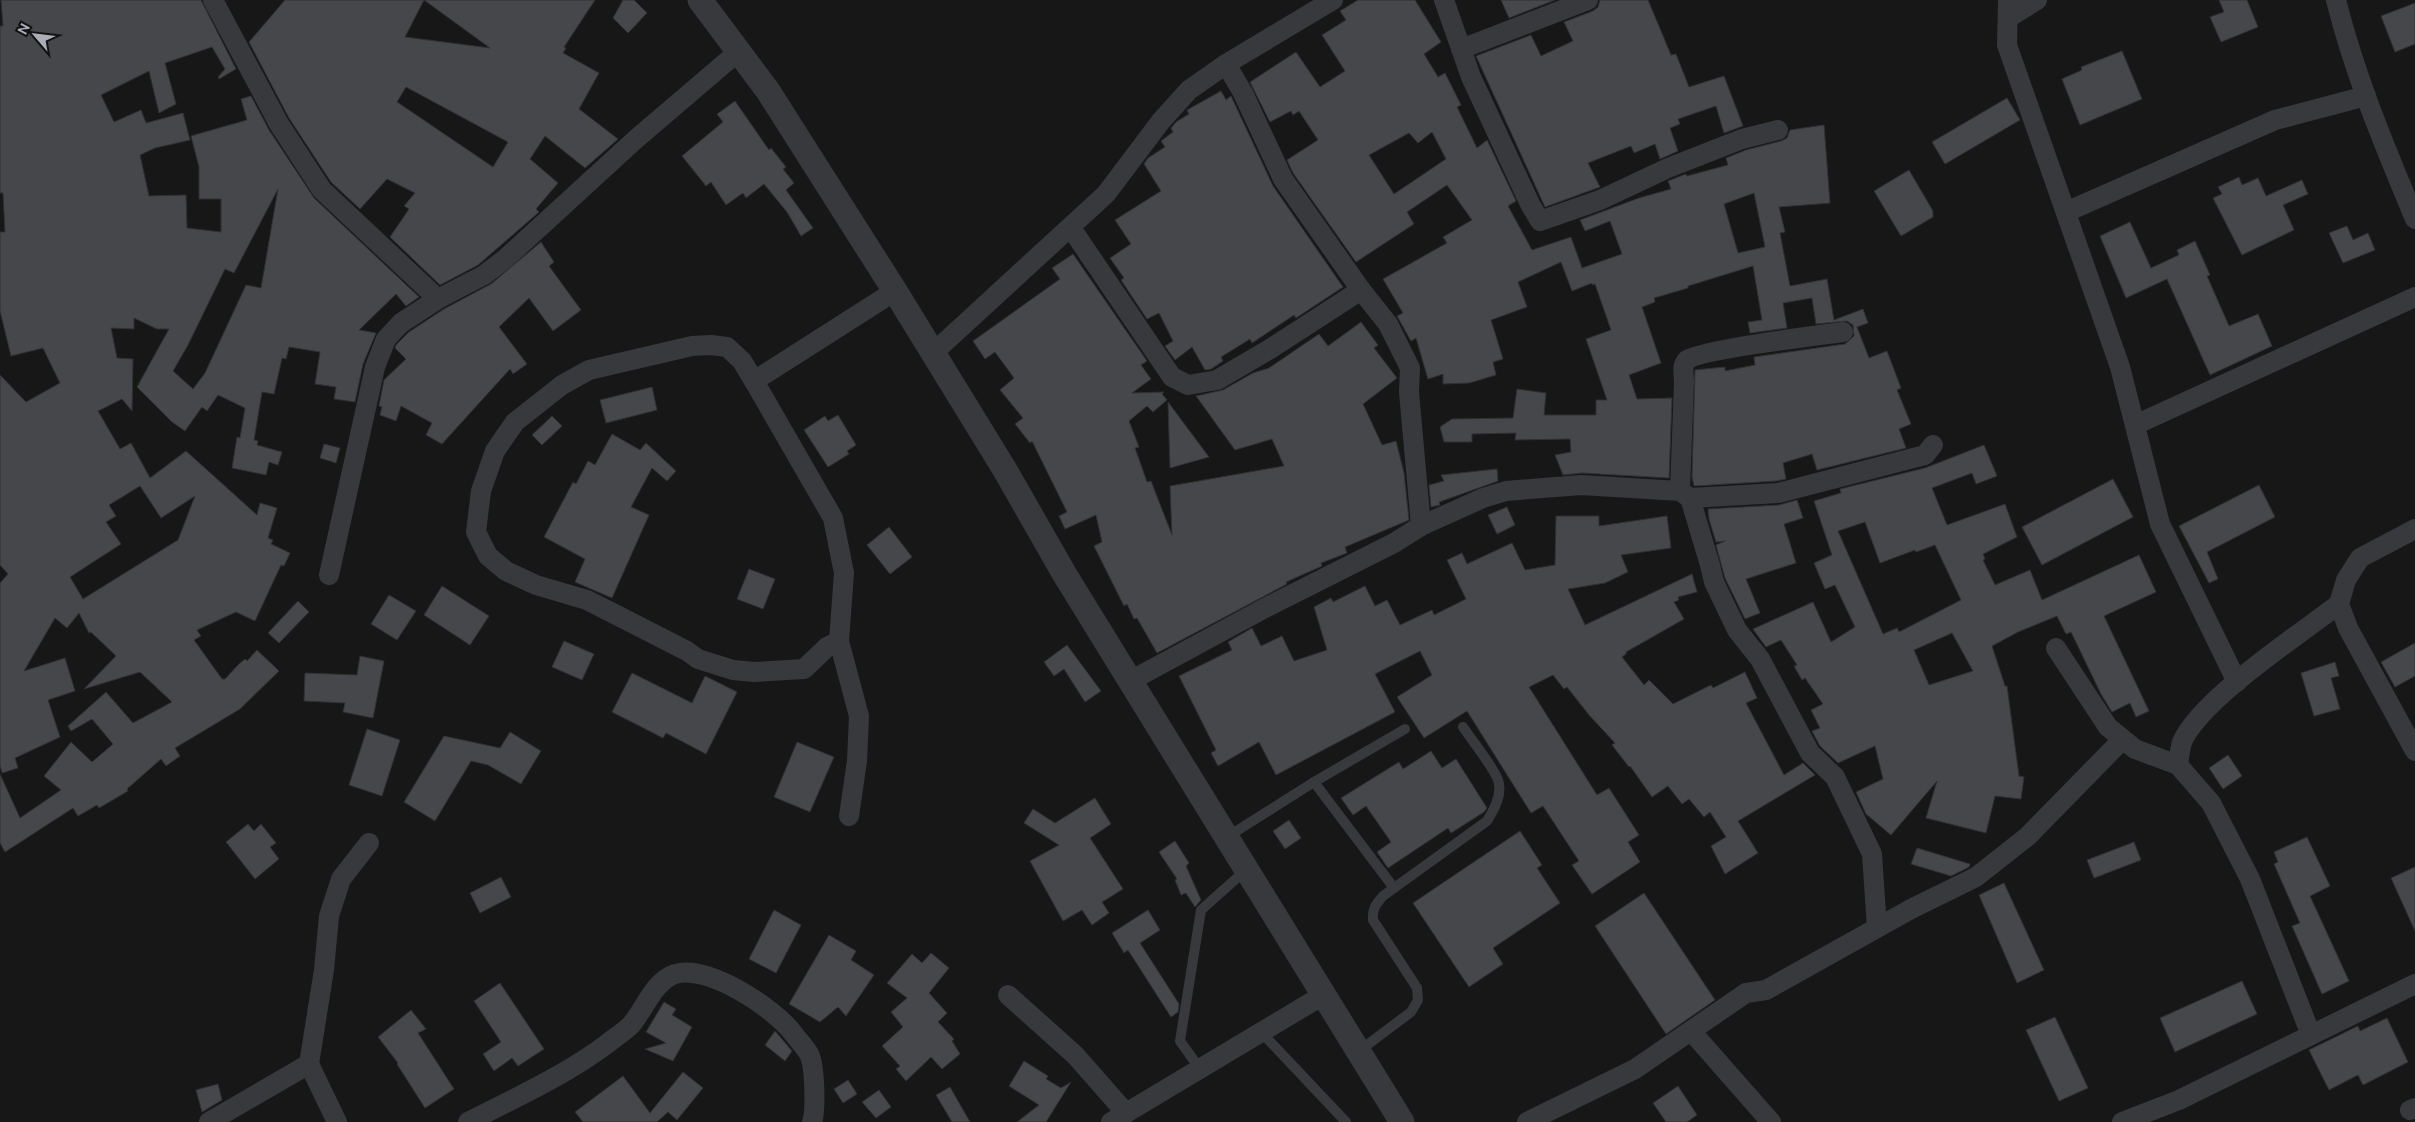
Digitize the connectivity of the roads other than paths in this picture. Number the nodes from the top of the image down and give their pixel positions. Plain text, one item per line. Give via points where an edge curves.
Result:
1 (213, 0) edge
2 (700, 0) edge
3 (1333, 0) edge
4 (1444, 0) edge
5 (1588, 0) edge
6 (2036, 0) edge
7 (2336, 0) edge
8 (2008, 9) edge
9 (1461, 49) junction
10 (739, 51) junction
11 (1226, 64) junction
12 (2366, 96) junction
13 (1778, 130) dead end
14 (2066, 212) junction
15 (2415, 219) edge
16 (1071, 228) junction
17 (1361, 290) junction
18 (895, 291) junction
19 (2415, 297) edge
20 (438, 299) junction
21 (1843, 332) dead end
22 (933, 353) junction
23 (754, 381) junction
24 (2135, 425) junction
25 (1933, 445) dead end
26 (1685, 495) junction
27 (1421, 526) junction
28 (2415, 529) edge
29 (330, 575) dead end
30 (2339, 604) junction
31 (839, 641) junction
32 (2056, 648) dead end
33 (1130, 681) junction
34 (2237, 682) junction
35 (1463, 727) dead end
36 (1405, 729) dead end
37 (2122, 740) junction
38 (2415, 751) edge
39 (2178, 765) junction
40 (1314, 782) junction
41 (849, 816) dead end
42 (1227, 837) junction
43 (370, 843) dead end
44 (1247, 869) junction
45 (1394, 888) junction
46 (1877, 928) junction
47 (2415, 984) edge
48 (1325, 994) junction
49 (1008, 995) dead end
50 (1691, 1031) junction
51 (1261, 1032) junction
52 (2311, 1035) junction
53 (1359, 1051) junction
54 (309, 1064) junction
55 (1200, 1069) junction
56 (2156, 1116) edge
57 (1119, 1118) edge
58 (209, 1122) edge
59 (337, 1122) edge
60 (468, 1122) edge
61 (812, 1122) edge
62 (1346, 1122) edge
63 (1402, 1122) edge
64 (1526, 1122) edge
65 (1771, 1122) edge
66 (2122, 1122) edge

1 - 20 street via 279,124 322,190
2 - 10 street
3 - 11 street
4 - 9 street
5 - 9 street
6 - 8 street
7 - 12 street via 2348,48
8 - 14 street via 2007,45
9 - 13 street via 1509,159 1540,220 1600,200 1668,168 1742,139
10 - 18 street via 768,91
10 - 20 street via 504,259 484,275
11 - 16 street via 1189,90 1161,121 1106,194
11 - 17 street via 1284,179
12 - 14 street via 2276,120
12 - 15 street
14 - 24 street via 2120,367
16 - 17 street via 1172,377 1188,384 1217,380
16 - 22 street
17 - 27 street via 1388,324 1410,368
18 - 22 street
18 - 23 street
19 - 24 street
20 - 29 street via 401,323 386,339 376,367
21 - 26 street via 1699,355 1687,360 1683,368
22 - 33 street
23 - 31 street via 833,518 844,573
23 - 31 street via 737,356 727,348 711,345 692,346 589,370 515,422 495,451 481,491 476,532 488,556 506,571 536,585 587,600 712,664 754,672 804,670 827,646
24 - 34 street via 2160,524
25 - 26 street via 1925,455 1778,493
26 - 27 street via 1581,485 1506,491
26 - 46 street via 1714,582 1737,630 1760,659 1810,753 1835,778 1872,854
27 - 33 street
28 - 30 street via 2360,558 2346,580
30 - 34 street
30 - 38 street via 2348,628
31 - 41 street via 859,716
32 - 37 street via 2108,727
33 - 42 street
34 - 39 street via 2197,718 2182,743
35 - 45 lane via 1498,780 1499,794 1494,810 1487,821
36 - 40 lane
37 - 39 street via 2135,750
37 - 46 street via 2028,836 1976,877
39 - 52 street via 2211,803 2250,879
40 - 42 lane
40 - 45 lane
42 - 44 street
43 - 54 street via 341,880 329,916
44 - 48 street
44 - 55 lane via 1201,910 1180,1041
45 - 53 lane via 1375,905 1373,920 1417,988 1418,1000 1411,1012
46 - 50 street via 1766,990 1746,993
47 - 52 street
48 - 51 street
48 - 53 street
49 - 57 street via 1075,1055
50 - 64 street via 1635,1069
50 - 65 street
51 - 55 street
51 - 62 lane
52 - 56 street
53 - 63 street
54 - 58 street
54 - 59 street
55 - 57 street
56 - 66 street
60 - 61 street via 563,1073 599,1049 630,1026 663,980 676,974 702,975 732,986 785,1022 810,1056 814,1085

